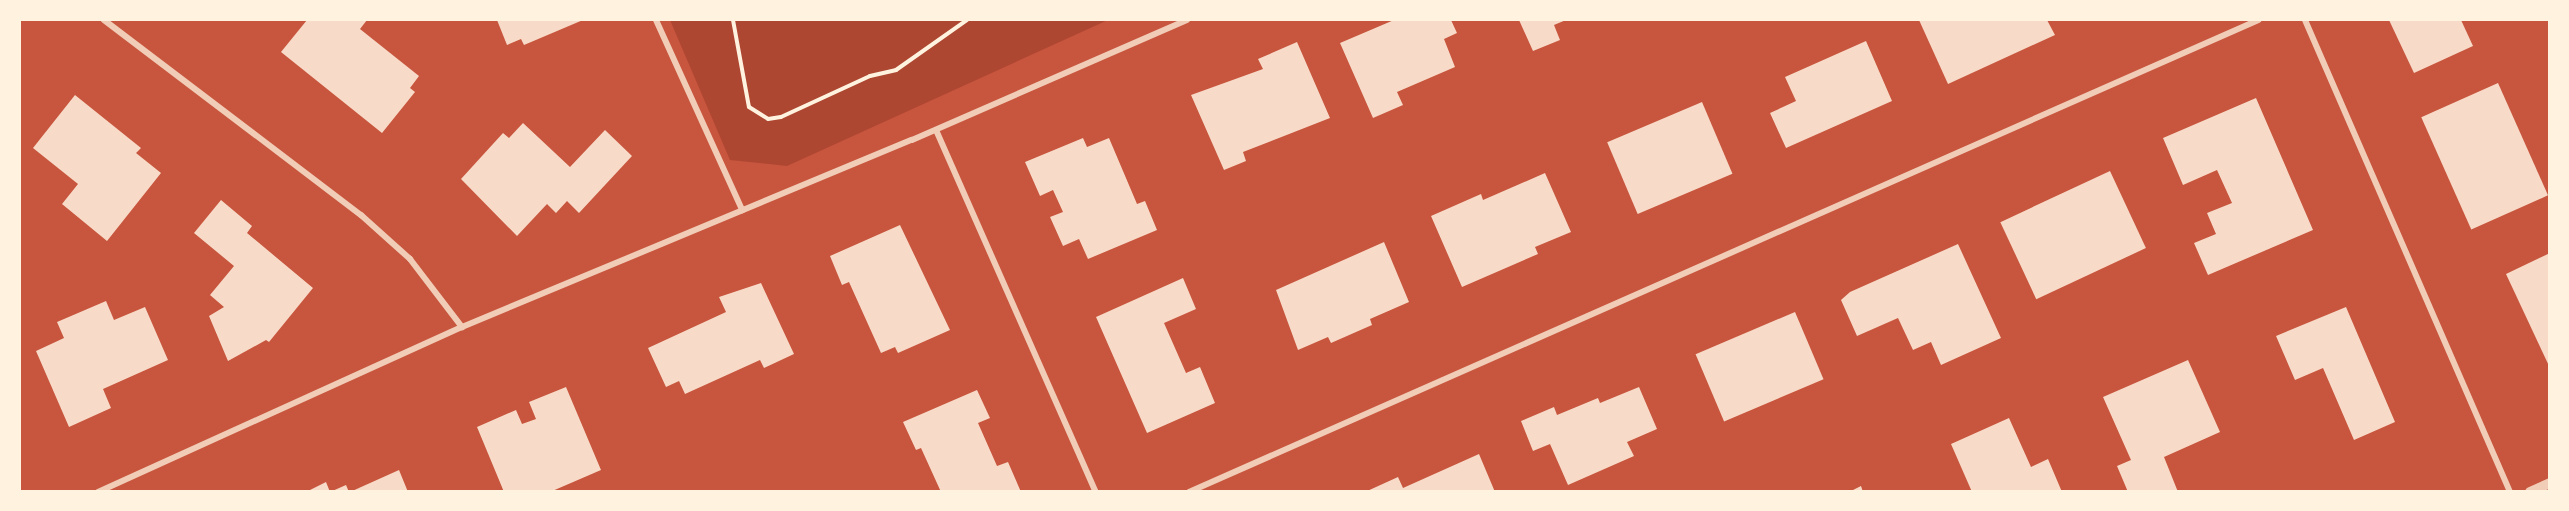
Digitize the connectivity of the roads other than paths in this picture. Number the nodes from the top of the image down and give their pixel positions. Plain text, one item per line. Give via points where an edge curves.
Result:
1 (104, 20) edge
2 (656, 20) edge
3 (1187, 20) edge
4 (2258, 20) edge
5 (2305, 20) edge
6 (936, 130) junction
7 (742, 210) junction
8 (462, 327) junction
9 (2550, 483) edge
10 (98, 492) edge
11 (1096, 492) edge
12 (1189, 492) edge
13 (2510, 492) edge
14 (2530, 492) edge

1 - 8 street via 361,215 410,259
2 - 7 street
3 - 6 street
4 - 12 street
5 - 13 street
6 - 7 street
6 - 11 street
7 - 8 street
8 - 10 street
9 - 14 street

